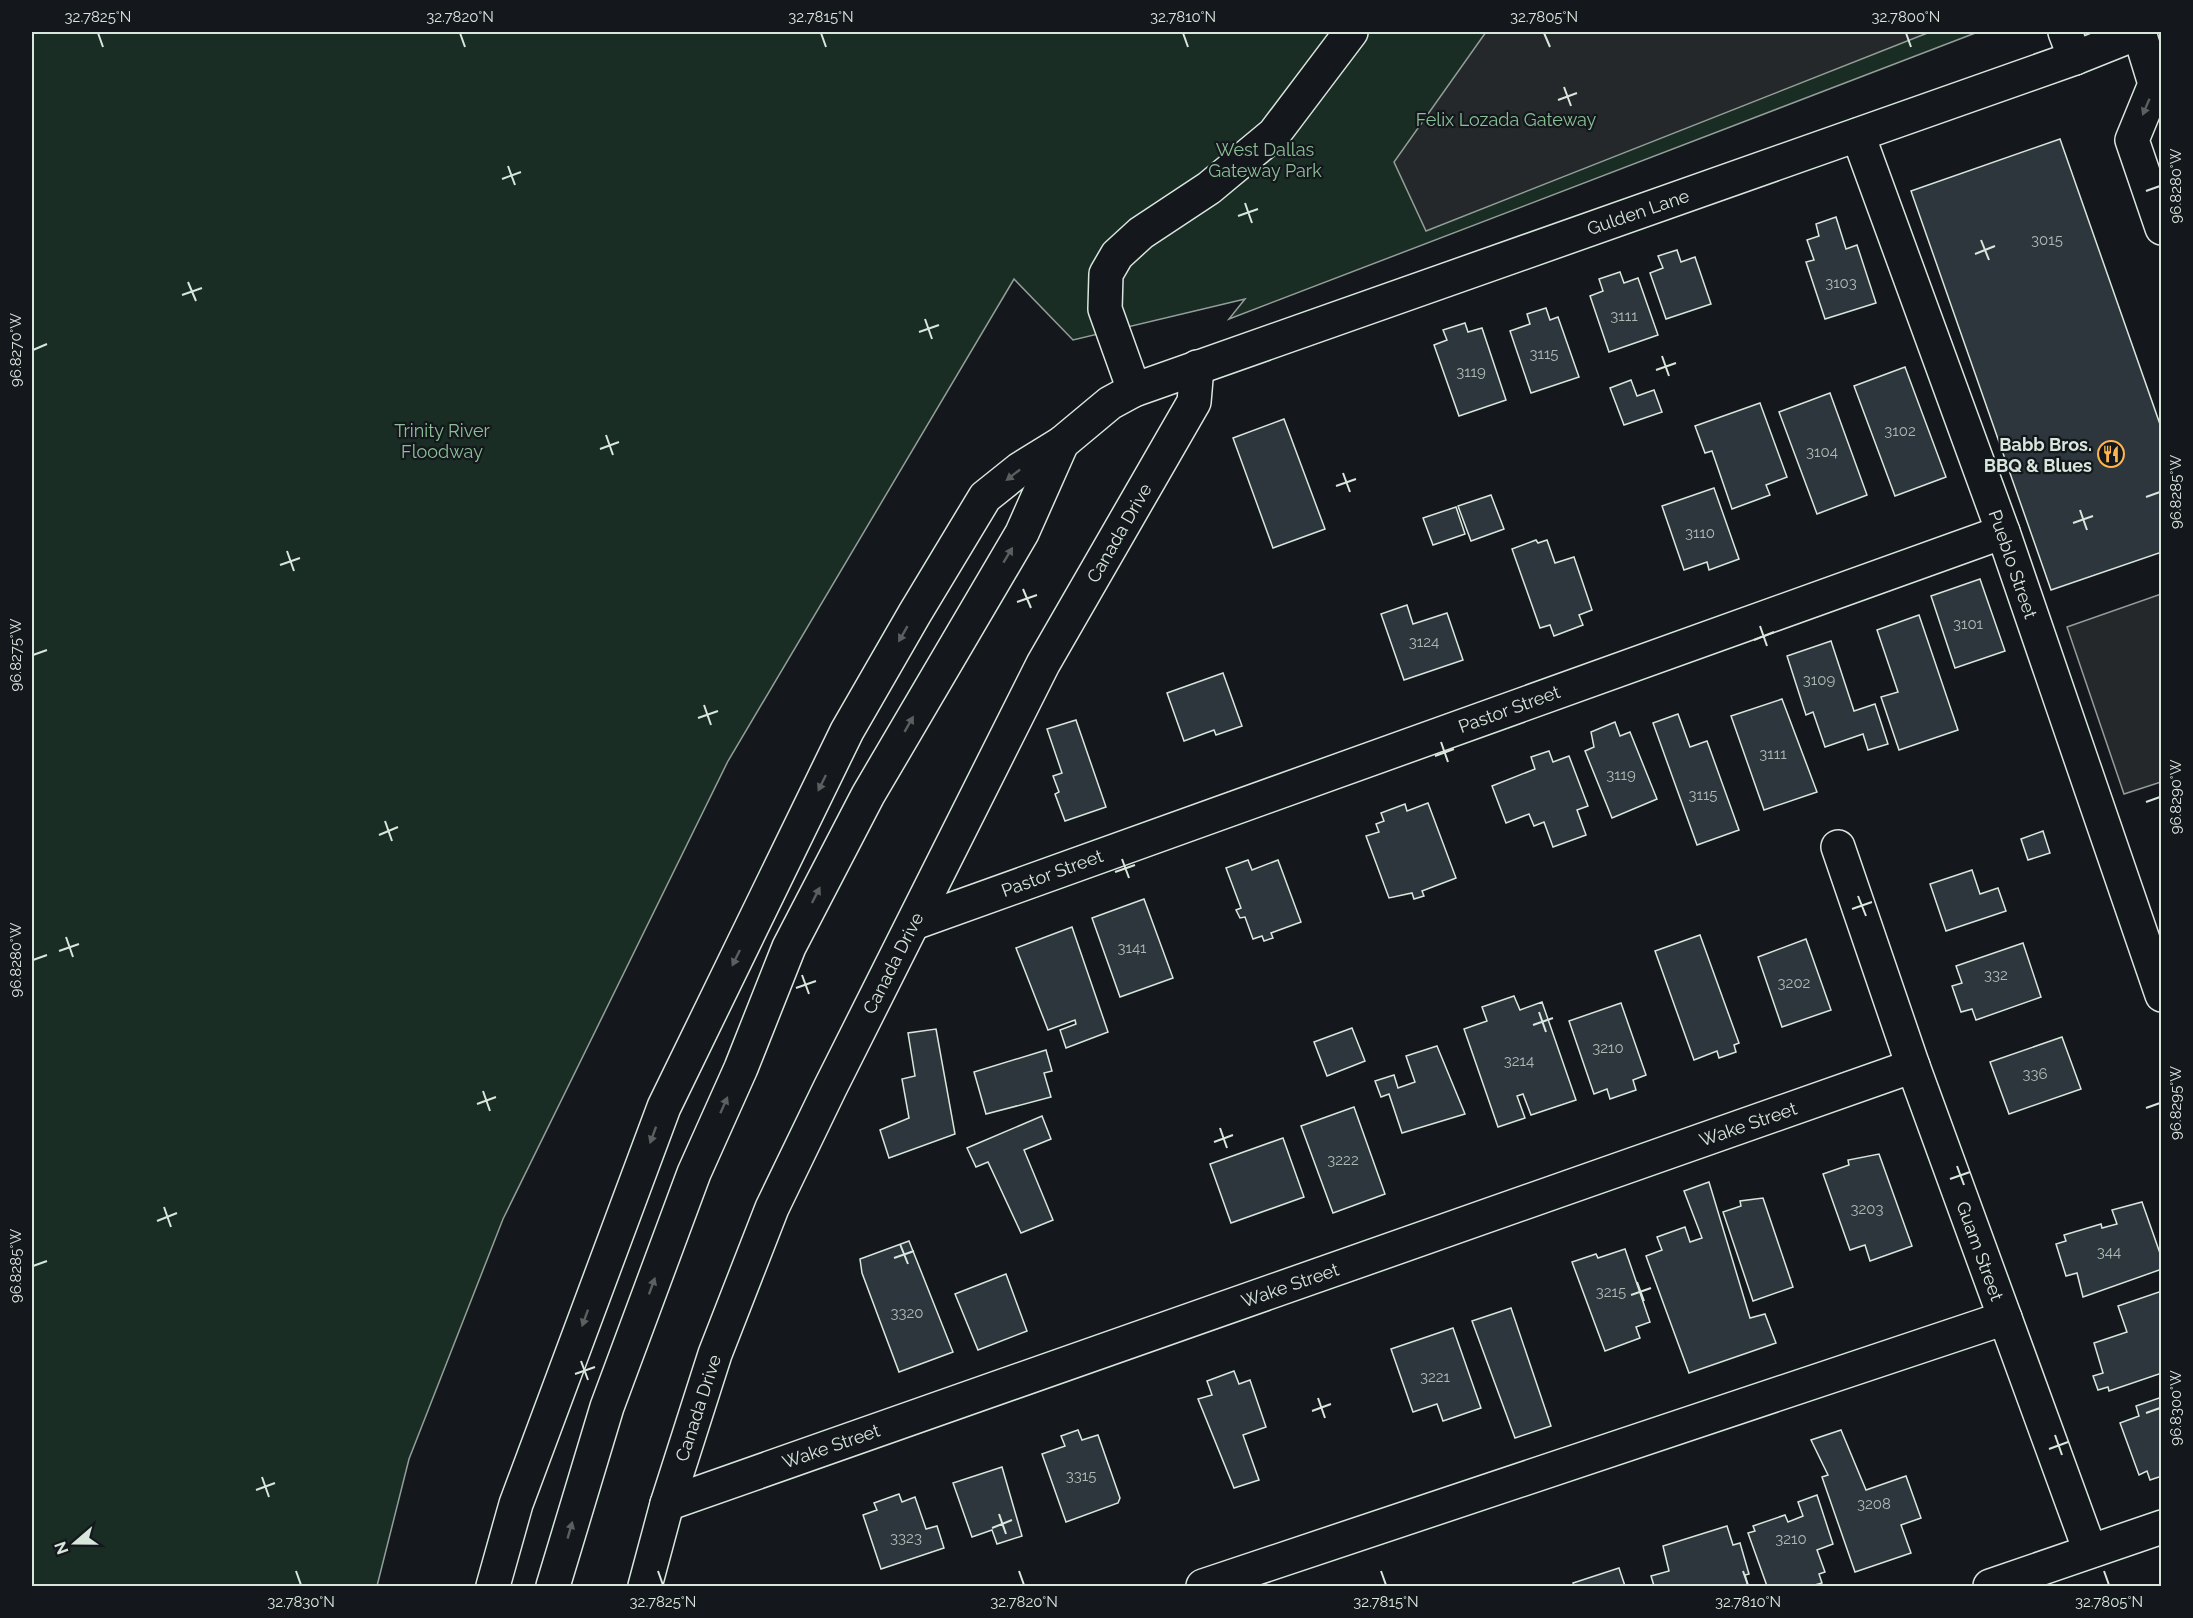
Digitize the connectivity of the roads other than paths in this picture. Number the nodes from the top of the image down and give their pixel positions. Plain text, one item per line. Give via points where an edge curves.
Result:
1 (1351, 32) edge
2 (2139, 32) edge
3 (2070, 45) edge
4 (1858, 135) junction
5 (2162, 228) edge
6 (1197, 367) junction
7 (1134, 390) junction
8 (1062, 443) junction
9 (2003, 532) junction
10 (1838, 847) dead end
11 (914, 922) junction
12 (2162, 995) edge
13 (1913, 1066) junction
14 (2005, 1318) junction
15 (667, 1504) junction
16 (2162, 1527) edge
17 (2090, 1551) junction
18 (493, 1587) edge
19 (553, 1587) edge
20 (645, 1587) edge
21 (1203, 1587) edge
22 (1990, 1587) edge

1 - 7 street via 1274,134 1209,188 1141,233 1117,255 1106,274 1105,309
2 - 3 street, Gulden Lane
2 -> 5 street via 2155,84 2132,140
3 - 4 street, Gulden Lane
4 - 6 street, Gulden Lane
4 - 9 street, Pueblo Street
6 - 7 street, Gulden Lane
6 - 11 street, Canada Drive via 1194,402 1043,664
7 - 8 street via 1110,403
8 -> 18 street via 985,497 847,731 664,1107 516,1504
19 -> 8 street via 611,1395 694,1173 789,947 868,795 1022,533
9 - 11 street, Pastor Street
9 - 12 street, Pueblo Street
10 - 13 street, Guam Street
11 - 15 street, Canada Drive via 772,1208 715,1354
13 - 14 street, Guam Street
13 - 15 street, Wake Street
14 - 17 street, Guam Street
14 - 21 street
15 - 20 street, Canada Drive
16 - 17 street
17 - 22 street

